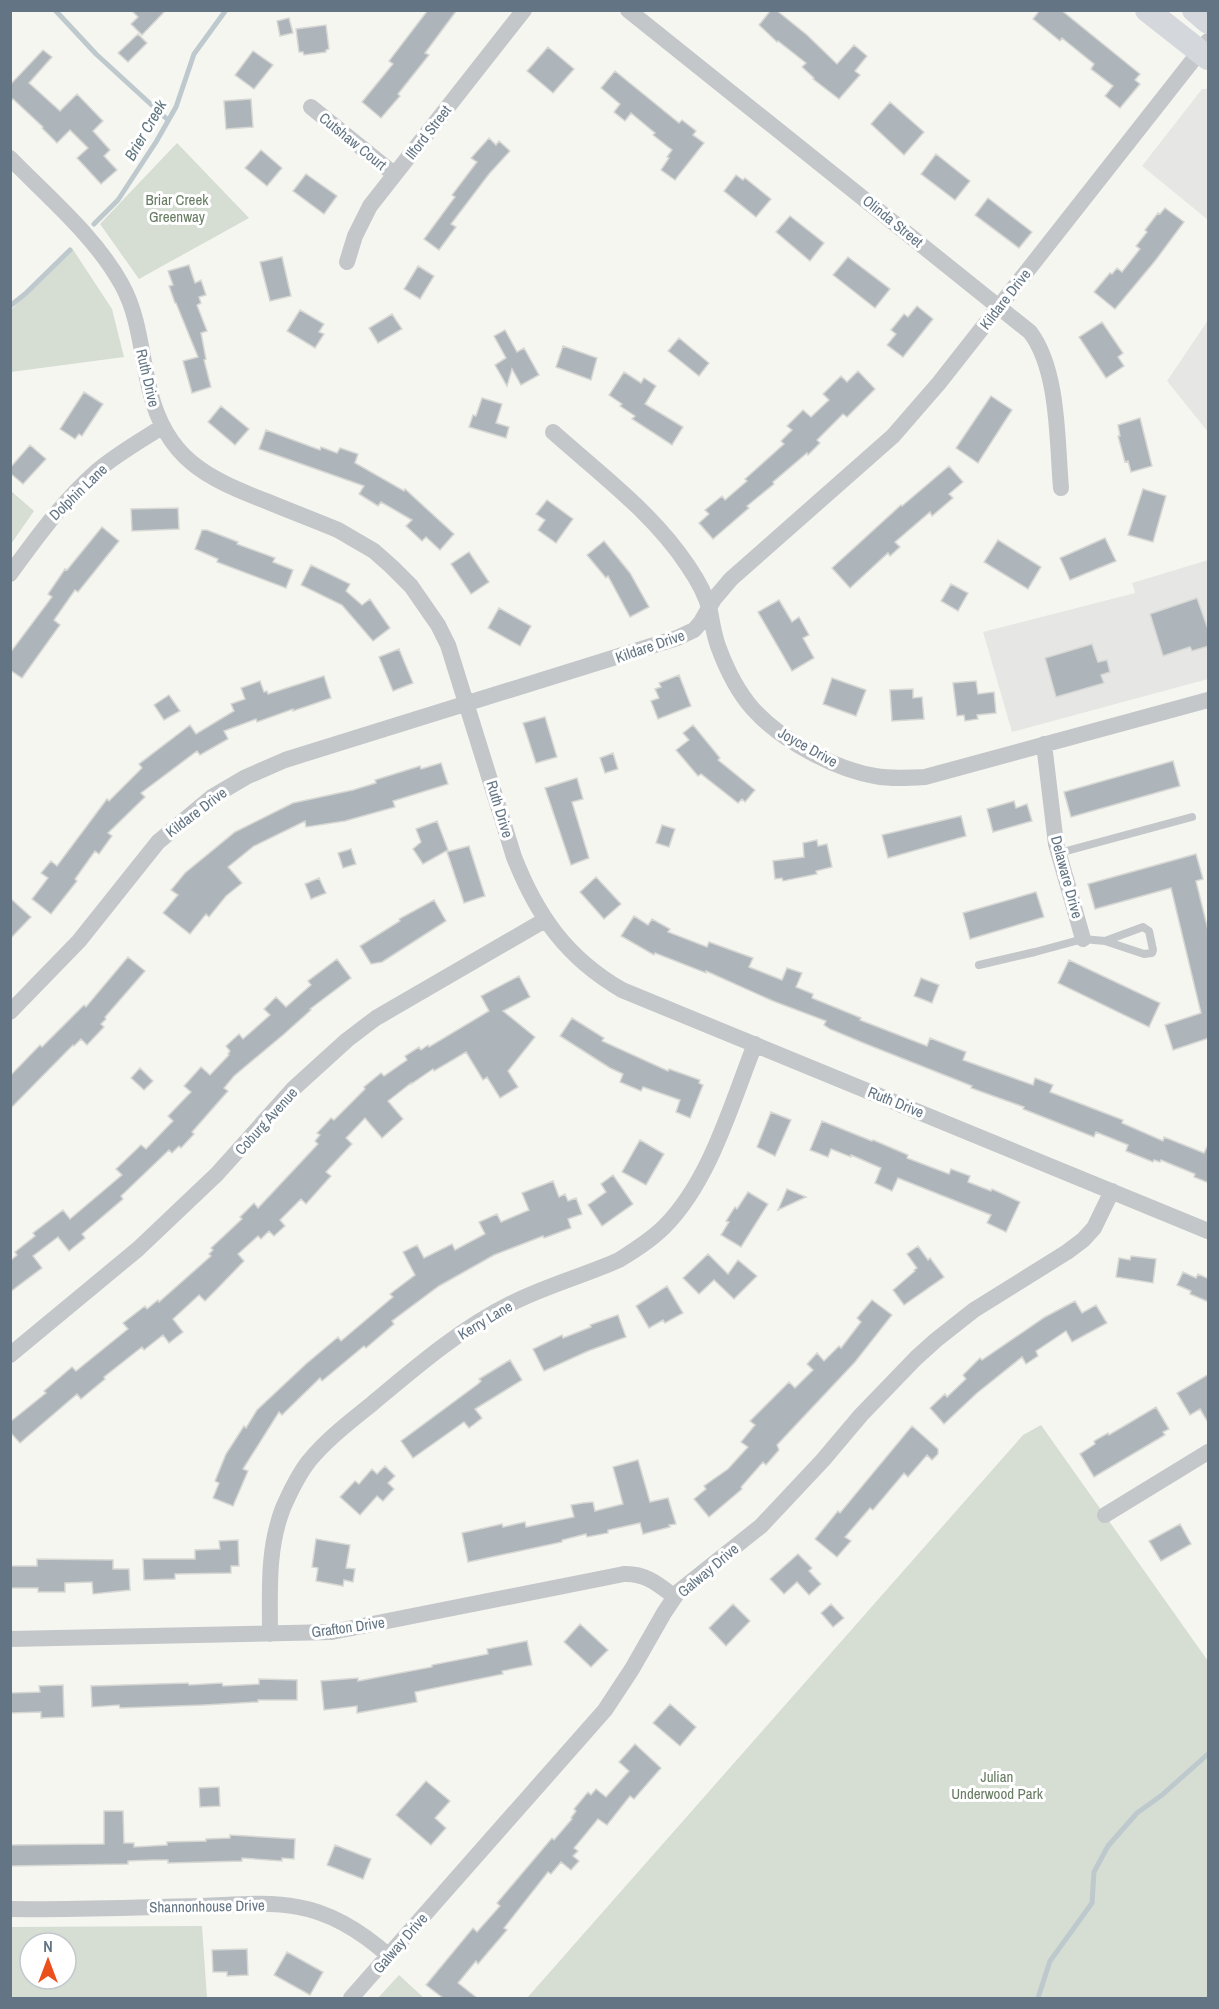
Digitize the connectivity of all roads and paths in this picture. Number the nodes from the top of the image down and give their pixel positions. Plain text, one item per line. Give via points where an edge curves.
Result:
1 (524, 10) edge
2 (628, 10) edge
3 (1147, 10) edge
4 (1194, 10) edge
5 (1209, 22) edge
6 (1206, 50) edge
7 (311, 107) dead end
8 (10, 158) edge
9 (394, 174) junction
10 (347, 262) dead end
11 (999, 306) junction
12 (162, 426) junction
13 (553, 432) dead end
14 (1061, 488) dead end
15 (10, 574) edge
16 (709, 607) junction
17 (1209, 699) edge
18 (467, 704) junction
19 (1044, 744) junction
20 (1192, 817) dead end
21 (1059, 853) junction
22 (544, 920) junction
23 (1083, 939) junction
24 (1105, 941) junction
25 (979, 965) dead end
26 (10, 1012) edge
27 (755, 1044) junction
28 (1112, 1191) junction
29 (1209, 1231) edge
30 (10, 1354) edge
31 (1209, 1452) edge
32 (1105, 1515) dead end
33 (675, 1597) junction
34 (270, 1634) junction
35 (10, 1639) edge
36 (10, 1908) edge
37 (389, 1956) junction
38 (351, 1998) edge

1 - 9 street, Ilford Street
2 - 11 street, Olinda Street
3 - 6 main road
4 - 5 main road
6 - 11 street, Kildare Drive
7 - 9 street, Cutshaw Court
8 - 12 street, Ruth Drive via 91,241 122,285 134,316 149,390
9 - 10 street, Ilford Street via 363,218
11 - 14 street, Olinda Street via 1030,332 1043,352 1050,376
11 - 16 street, Kildare Drive via 893,436 731,579
12 - 15 street, Dolphin Lane via 72,494
12 - 18 street, Ruth Drive via 176,447 211,477 338,530 374,551 392,567 438,625
13 - 16 street, Joyce Drive via 660,529 690,568
16 - 18 street, Kildare Drive via 694,630 677,638
16 - 19 street, Joyce Drive via 717,644 731,676 754,710 790,740 839,765 875,776 925,777
17 - 19 street, Joyce Drive
18 - 22 street, Ruth Drive via 514,857
18 - 26 street, Kildare Drive via 285,760 212,796 158,842 79,941
19 - 21 street, Delaware Drive
20 - 21 lane
21 - 23 street, Delaware Drive
22 - 27 street, Ruth Drive via 567,948 622,990
22 - 30 street, Coburg Avenue via 376,1018 347,1040 293,1089 225,1166 138,1249
23 - 24 lane
23 - 25 lane
24 - 24 lane via 1143,927 1149,931 1153,950 1144,954
27 - 28 street, Ruth Drive
27 - 34 street, Kerry Lane via 697,1185 663,1228 619,1260 509,1304 460,1335 324,1444 308,1463 282,1509 274,1538 269,1569
28 - 29 street, Ruth Drive
28 - 33 street, Galway Drive via 1094,1228 1083,1240 974,1310 936,1340 861,1415 761,1526
31 - 32 street
33 - 34 street, Grafton Drive via 642,1575 624,1574 332,1632
33 - 37 street, Galway Drive via 605,1710
34 - 35 street, Grafton Drive
36 - 37 street, Shannonhouse Drive via 298,1907 343,1923
37 - 38 street, Galway Drive

